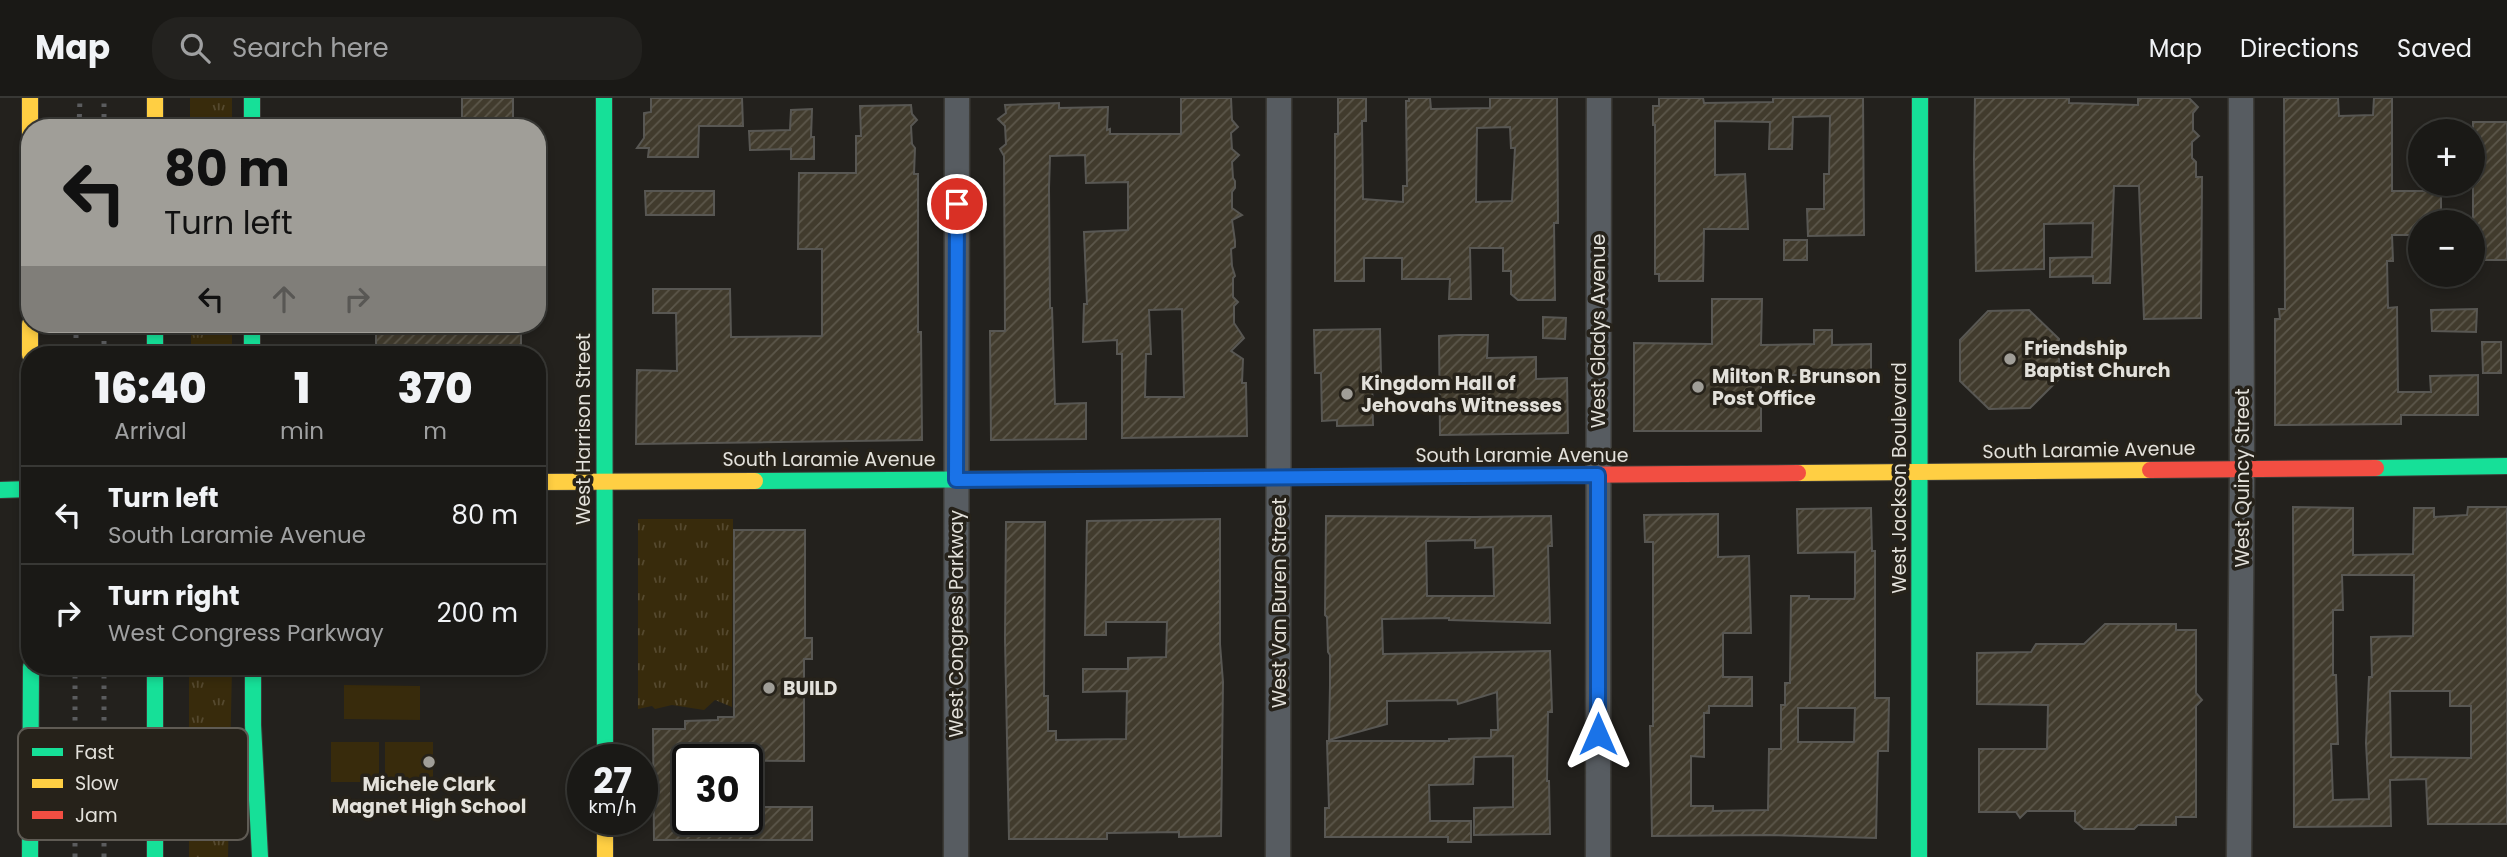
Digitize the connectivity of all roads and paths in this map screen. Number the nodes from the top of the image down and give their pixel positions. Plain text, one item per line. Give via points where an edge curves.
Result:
1 (30, 98) edge
2 (155, 98) edge
3 (252, 98) edge
4 (604, 98) edge
5 (957, 98) edge
6 (1279, 98) edge
7 (1599, 98) edge
8 (1920, 98) edge
9 (2241, 98) edge
10 (30, 119) edge
11 (155, 119) edge
12 (252, 119) edge
13 (2507, 466) edge
14 (2242, 469) junction
15 (1920, 473) junction
16 (1598, 475) junction
17 (1279, 477) junction
18 (956, 480) junction
19 (603, 481) junction
20 (546, 482) edge
21 (21, 489) edge
22 (0, 490) edge
23 (31, 675) edge
24 (155, 675) edge
25 (253, 675) edge
26 (31, 728) edge
27 (155, 728) edge
28 (605, 744) edge
29 (605, 835) edge
30 (260, 857) edge
31 (605, 857) edge
32 (956, 857) edge
33 (1278, 857) edge
34 (1598, 857) edge
35 (1919, 857) edge
36 (2239, 857) edge

1 - 10 main road
2 - 11 main road
3 - 12 main road
4 - 19 main road, West Harrison Street
5 - 18 street, West Congress Parkway
6 - 17 street, West Van Buren Street
7 - 16 street, West Gladys Avenue
8 - 15 main road, West Jackson Boulevard
9 - 14 street, West Quincy Street
13 - 14 main road, South Laramie Avenue
14 - 15 main road, South Laramie Avenue
14 - 36 street, West Quincy Street
15 - 16 main road, South Laramie Avenue
15 - 35 main road, West Jackson Boulevard
16 - 17 main road, South Laramie Avenue
16 - 34 street, West Gladys Avenue
17 - 18 main road, South Laramie Avenue
17 - 33 street, West Van Buren Street
18 - 19 main road, South Laramie Avenue
18 - 32 street, West Congress Parkway
19 - 20 main road, South Laramie Avenue
19 - 28 main road, West Harrison Street
21 - 22 main road
23 - 26 main road
24 - 27 main road
25 - 30 main road
29 - 31 main road

